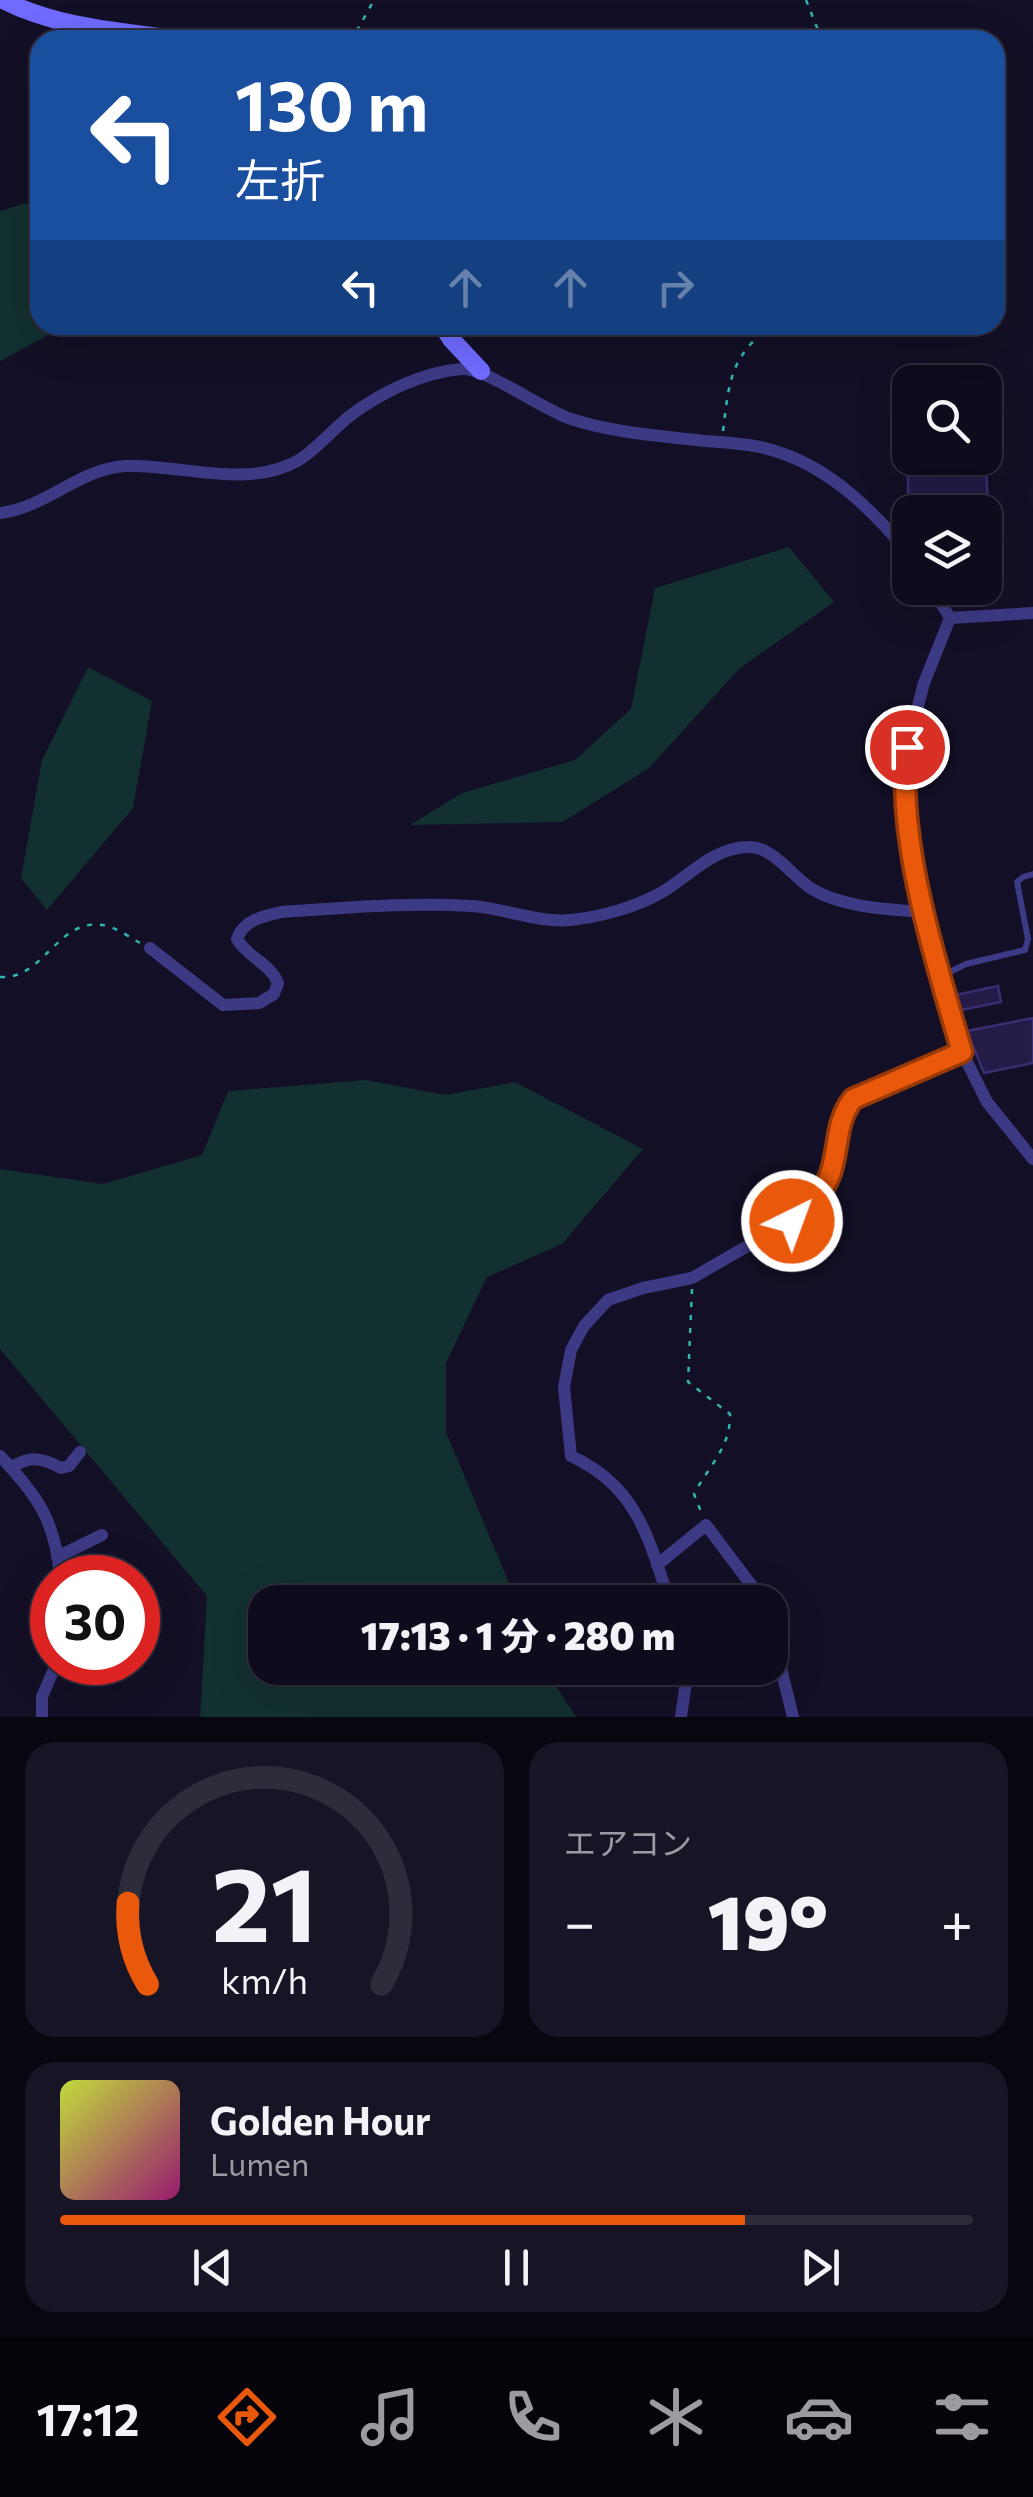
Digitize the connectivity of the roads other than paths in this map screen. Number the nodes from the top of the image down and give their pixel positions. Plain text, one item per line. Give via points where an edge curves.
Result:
1 (4, 0) edge
2 (114, 30) edge
3 (448, 335) edge
4 (481, 371) junction
5 (0, 513) edge
6 (892, 533) edge
7 (942, 605) edge
8 (1033, 613) edge
9 (950, 618) junction
10 (1033, 874) edge
11 (924, 912) junction
12 (150, 948) road end
13 (940, 977) junction
14 (962, 1052) junction
15 (1033, 1159) edge
16 (80, 1452) dead end
17 (0, 1456) edge
18 (11, 1468) junction
19 (102, 1535) dead end
20 (57, 1555) edge
21 (59, 1555) edge
22 (658, 1565) junction
23 (664, 1585) edge
24 (751, 1585) edge
25 (47, 1685) edge
26 (686, 1685) edge
27 (785, 1685) edge
28 (42, 1717) edge
29 (681, 1717) edge
30 (793, 1717) edge

1 - 2 street via 26,12
3 - 4 street
4 - 5 street via 464,368 383,394 299,460 275,468 247,473 127,466 99,471 22,511
4 - 6 street via 572,419 780,452 876,514
7 - 9 street
8 - 9 street
9 - 11 street via 924,684 904,775
10 - 13 lane via 1017,882 1025,950
11 - 12 street via 868,908 814,890 760,848 745,847 721,852 662,892 619,910 568,920 438,904 257,918 237,939 278,983 258,1003 223,1005
11 - 13 street
13 - 14 street
14 - 15 street via 987,1102
14 - 22 street via 853,1099 844,1110 830,1177 792,1221 692,1278 608,1300 584,1326 564,1387 571,1456 617,1484
16 - 18 street via 61,1468 45,1459 23,1459
17 - 18 street
18 - 20 street via 50,1521
19 - 21 street
22 - 23 street
22 - 24 street via 706,1525
25 - 28 street
26 - 29 street
27 - 30 street

